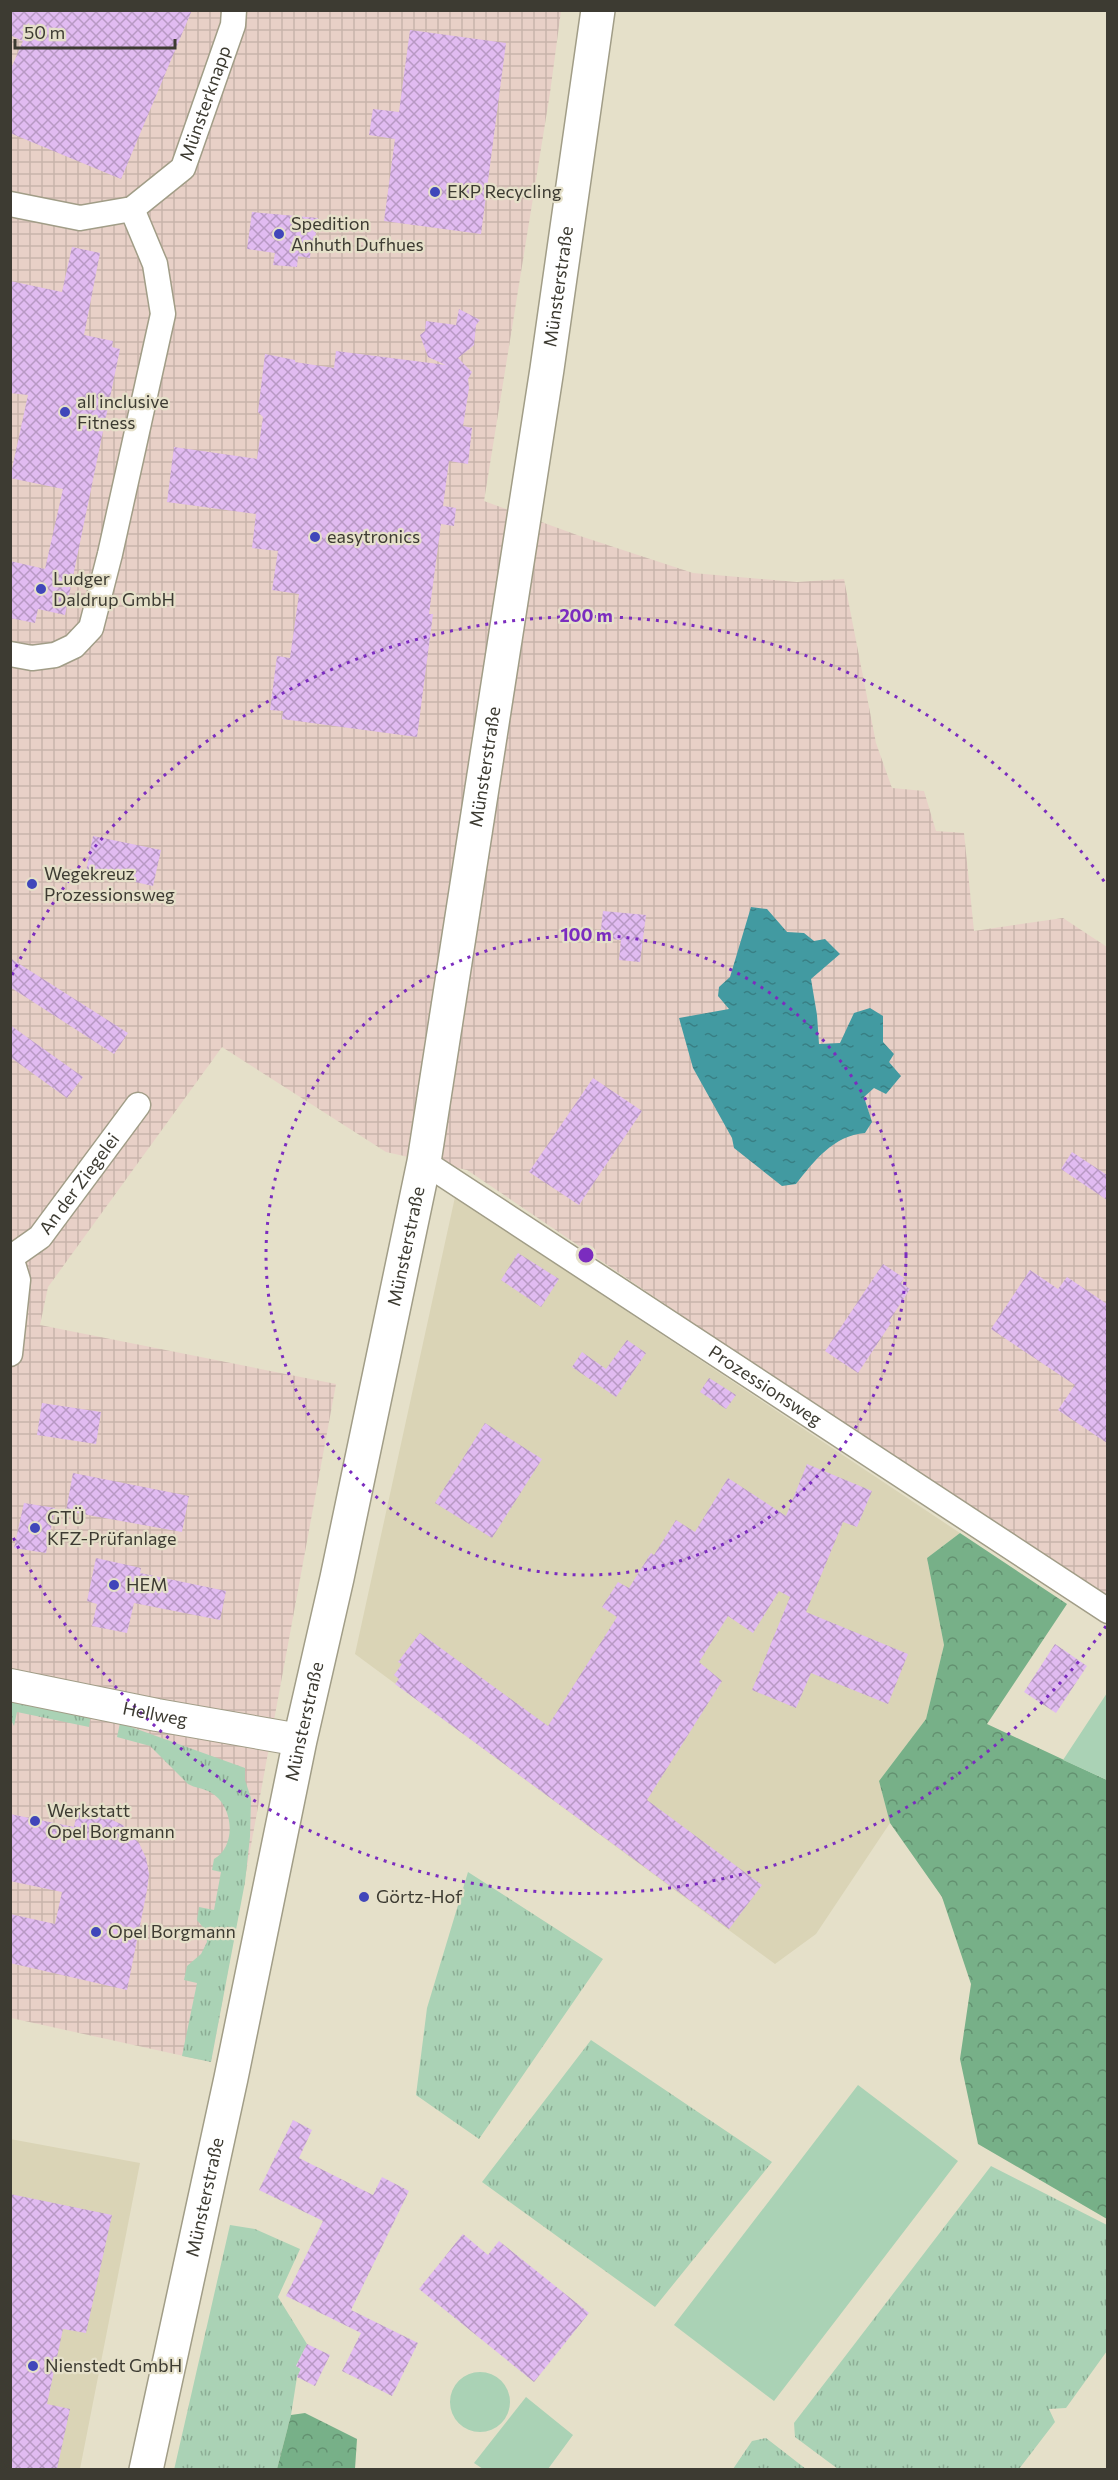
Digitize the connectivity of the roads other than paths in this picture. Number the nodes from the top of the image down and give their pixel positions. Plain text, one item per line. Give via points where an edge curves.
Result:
1 (234, 10) edge
2 (598, 10) edge
3 (10, 204) edge
4 (132, 208) junction
5 (10, 654) edge
6 (138, 1105) dead end
7 (424, 1162) junction
8 (12, 1255) edge
9 (10, 1354) edge
10 (1107, 1611) edge
11 (10, 1685) edge
12 (300, 1740) junction
13 (146, 2469) edge

1 - 4 street, Münsterknapp via 233,25 183,168
2 - 7 main road, Münsterstraße via 547,369
3 - 4 street, Münsterknapp via 81,218
4 - 5 street via 155,264 163,314 91,628 74,646 55,655 32,658
6 - 8 street, An der Ziegelei via 40,1238
7 - 10 street, Prozessionsweg
7 - 12 main road, Münsterstraße via 338,1578
8 - 9 street, An der Ziegelei via 18,1280
11 - 12 street, Hellweg
12 - 13 main road, Münsterstraße

